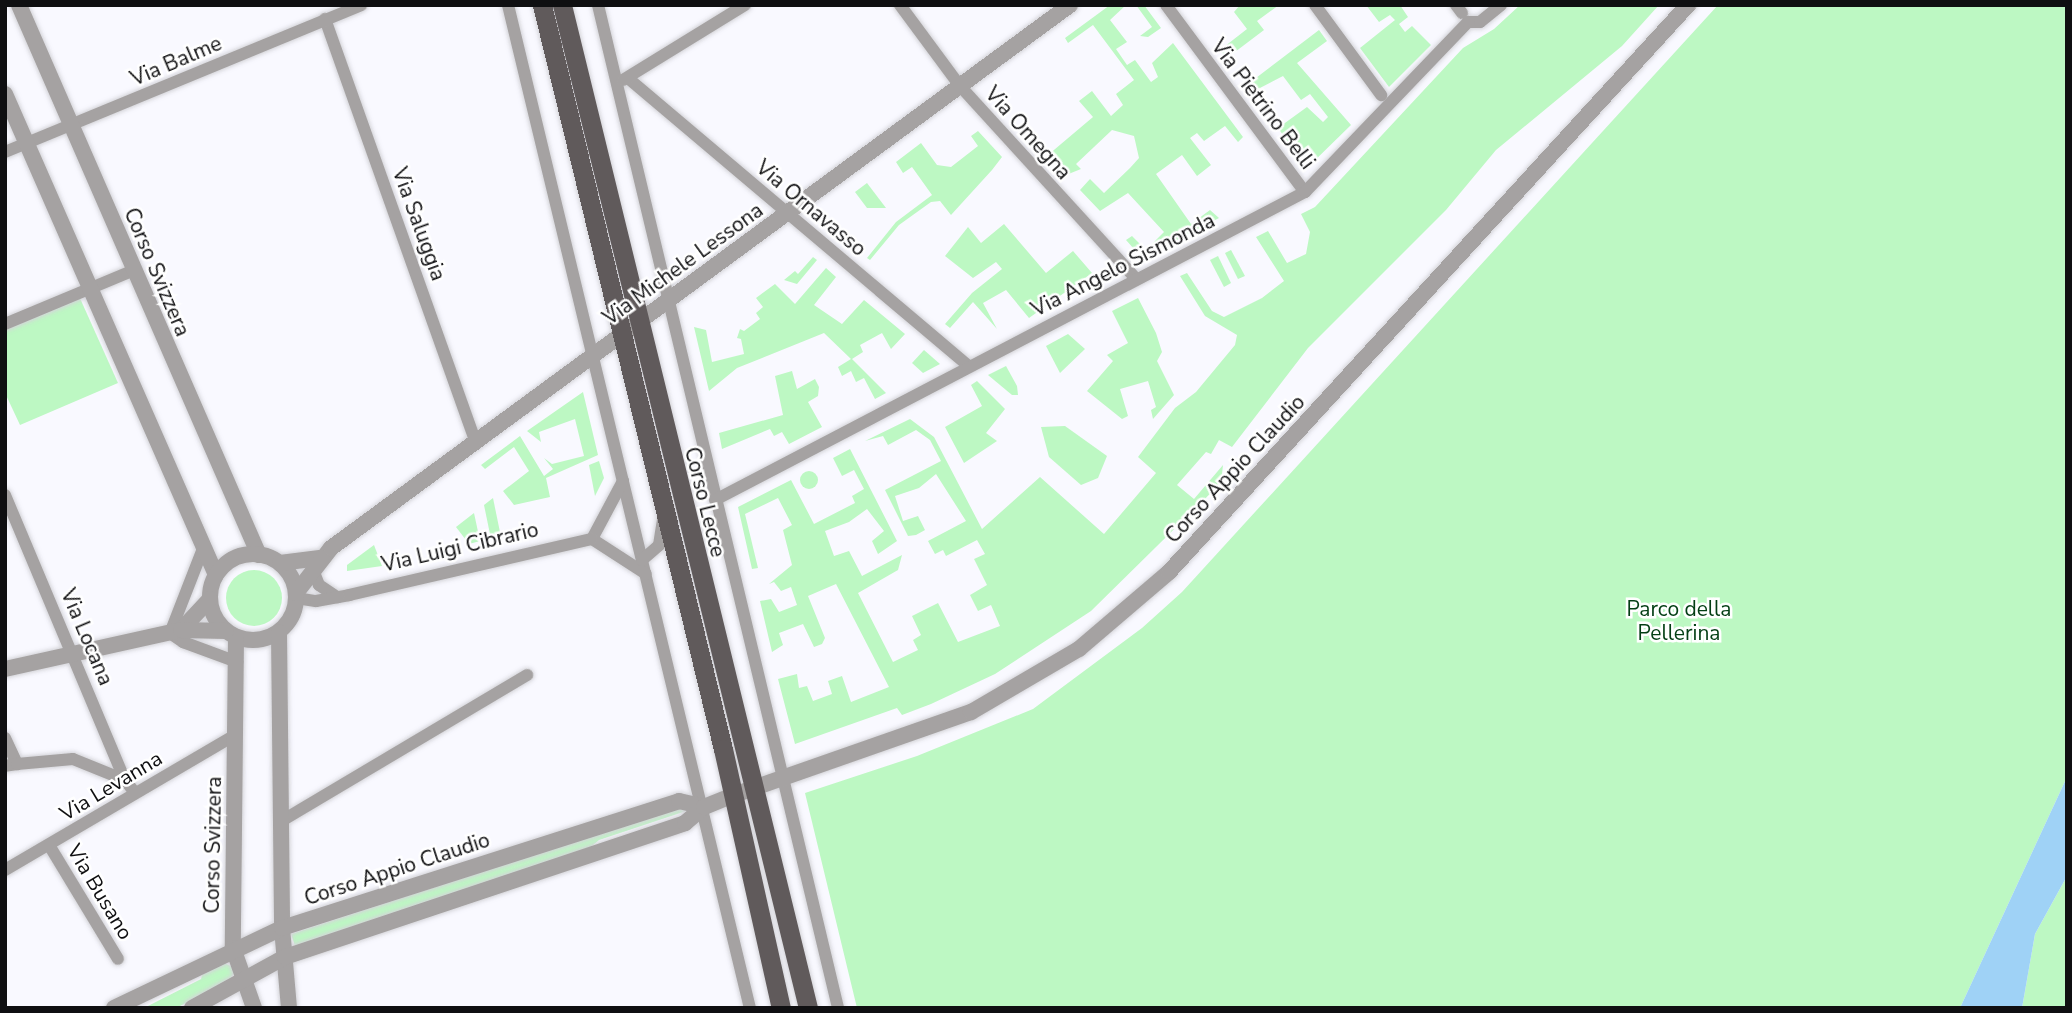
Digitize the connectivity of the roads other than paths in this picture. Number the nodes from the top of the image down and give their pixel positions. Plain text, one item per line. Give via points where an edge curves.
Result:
1 (19, 5) edge
2 (361, 5) edge
3 (508, 5) edge
4 (542, 5) edge
5 (562, 5) edge
6 (598, 5) edge
7 (745, 5) edge
8 (900, 5) edge
9 (1070, 5) edge
10 (1166, 5) edge
11 (1315, 5) edge
12 (1501, 5) edge
13 (1688, 5) edge
14 (325, 19) junction
15 (623, 80) junction
16 (960, 86) junction
17 (5, 94) edge
18 (1381, 95) dead end
19 (72, 125) junction
20 (27, 143) junction
21 (5, 152) edge
22 (1305, 192) junction
23 (788, 214) junction
24 (132, 271) junction
25 (1136, 279) junction
26 (90, 289) junction
27 (668, 302) junction
28 (640, 322) junction
29 (5, 324) edge
30 (622, 335) junction
31 (592, 357) junction
32 (969, 366) junction
33 (476, 442) junction
34 (622, 481) junction
35 (5, 495) edge
36 (715, 500) junction
37 (665, 510) junction
38 (592, 539) junction
39 (204, 547) junction
40 (259, 555) junction
41 (642, 560) junction
42 (316, 562) junction
43 (279, 563) junction
44 (646, 574) junction
45 (216, 575) junction
46 (296, 595) junction
47 (337, 597) junction
48 (210, 599) junction
49 (176, 631) junction
50 (279, 632) junction
51 (231, 634) junction
52 (73, 653) junction
53 (237, 663) junction
54 (5, 669) edge
55 (527, 675) dead end
56 (235, 735) junction
57 (5, 738) edge
58 (11, 765) edge
59 (782, 778) junction
60 (125, 780) junction
61 (752, 788) junction
62 (135, 793) junction
63 (731, 796) junction
64 (704, 807) junction
65 (283, 820) junction
66 (49, 845) junction
67 (5, 870) edge
68 (282, 928) junction
69 (233, 948) junction
70 (285, 957) junction
71 (118, 959) dead end
72 (245, 980) junction
73 (114, 1008) edge
74 (192, 1008) edge
75 (254, 1008) edge
76 (289, 1008) edge
77 (750, 1008) edge
78 (781, 1008) edge
79 (807, 1008) edge
80 (838, 1008) edge

1 - 19 street, Corso Svizzera
2 - 14 street, Via Balme
3 - 31 street
4 - 30 main road, Corso Lecce
5 - 28 main road, Corso Lecce
6 - 15 street, Corso Lecce
7 - 15 street
8 - 16 street, Via Omegna
9 - 16 street, Via Michele Lessona
10 - 22 street, Via Pietrino Belli
11 - 18 street
12 - 22 street, Via Angelo Sismonda via 1480,22 1468,22
13 - 59 street, Corso Appio Claudio via 1256,479 1111,626 1044,672 971,712
14 - 19 street, Via Balme
14 - 33 street, Via Saluggia
15 - 23 street, Via Ornavasso
15 - 27 street, Corso Lecce
16 - 23 street, Via Michele Lessona
16 - 25 street, Via Omegna
17 - 20 street
19 - 20 street, Via Balme
19 - 24 street, Corso Svizzera
20 - 21 street, Via Balme
20 - 26 street
22 - 25 street, Via Angelo Sismonda
23 - 27 street, Via Michele Lessona
23 - 32 street, Via Ornavasso
24 - 26 street
24 - 40 street, Corso Svizzera
25 - 32 street, Via Angelo Sismonda
26 - 29 street
26 - 39 street
27 - 28 street, Via Michele Lessona
27 - 36 street, Corso Lecce
28 - 30 street, Via Michele Lessona
28 - 61 main road, Corso Lecce
30 - 31 street, Via Michele Lessona
30 - 37 main road, Corso Lecce
31 - 33 street, Via Michele Lessona
31 - 34 street
32 - 36 street, Via Angelo Sismonda
33 - 42 street, Via Michele Lessona
34 - 38 street
34 - 41 street
35 - 52 street, Via Locana
36 - 59 street, Corso Lecce
37 - 41 street, Corso Lecce via 659,545
37 - 63 main road, Corso Lecce
38 - 44 street
38 - 47 street, Via Luigi Cibrario
39 - 45 street
39 - 49 street
40 - 43 street
40 - 45 street via 235,559
41 - 44 street
42 - 43 street, Via Michele Lessona
42 - 46 street, Via Michele Lessona
42 - 47 street via 319,585
43 - 46 street
44 - 64 street
45 - 48 street
46 - 47 street, Via Luigi Cibrario via 307,601
46 - 50 street via 292,617
48 - 49 street
48 - 51 street
49 - 51 street
49 - 52 street
49 - 53 street via 183,642
50 - 51 street via 258,640
50 - 65 street
51 - 53 street, Corso Svizzera
52 - 54 street
52 - 60 street, Via Locana
53 - 56 street, Corso Svizzera
55 - 65 street
56 - 62 street, Via Levanna
56 - 69 street, Corso Svizzera
57 - 58 street
58 - 60 street via 73,759
59 - 61 street, Corso Appio Claudio
59 - 80 street, Corso Lecce
60 - 62 street, Via Locana
61 - 63 street, Corso Appio Claudio
61 - 79 main road, Corso Lecce
62 - 66 street, Via Levanna
63 - 64 street, Corso Appio Claudio
63 - 78 main road, Corso Lecce
64 - 68 street, Corso Appio Claudio via 679,801
64 - 70 street, Corso Appio Claudio via 685,823
64 - 77 street
65 - 68 street
66 - 67 street, Via Levanna
66 - 71 street, Via Busano
68 - 69 street, Corso Appio Claudio
68 - 70 street
69 - 72 street, Corso Svizzera
69 - 73 street, Corso Appio Claudio
70 - 72 street, Corso Appio Claudio
70 - 76 street
72 - 74 street, Corso Appio Claudio
72 - 75 street, Corso Svizzera

